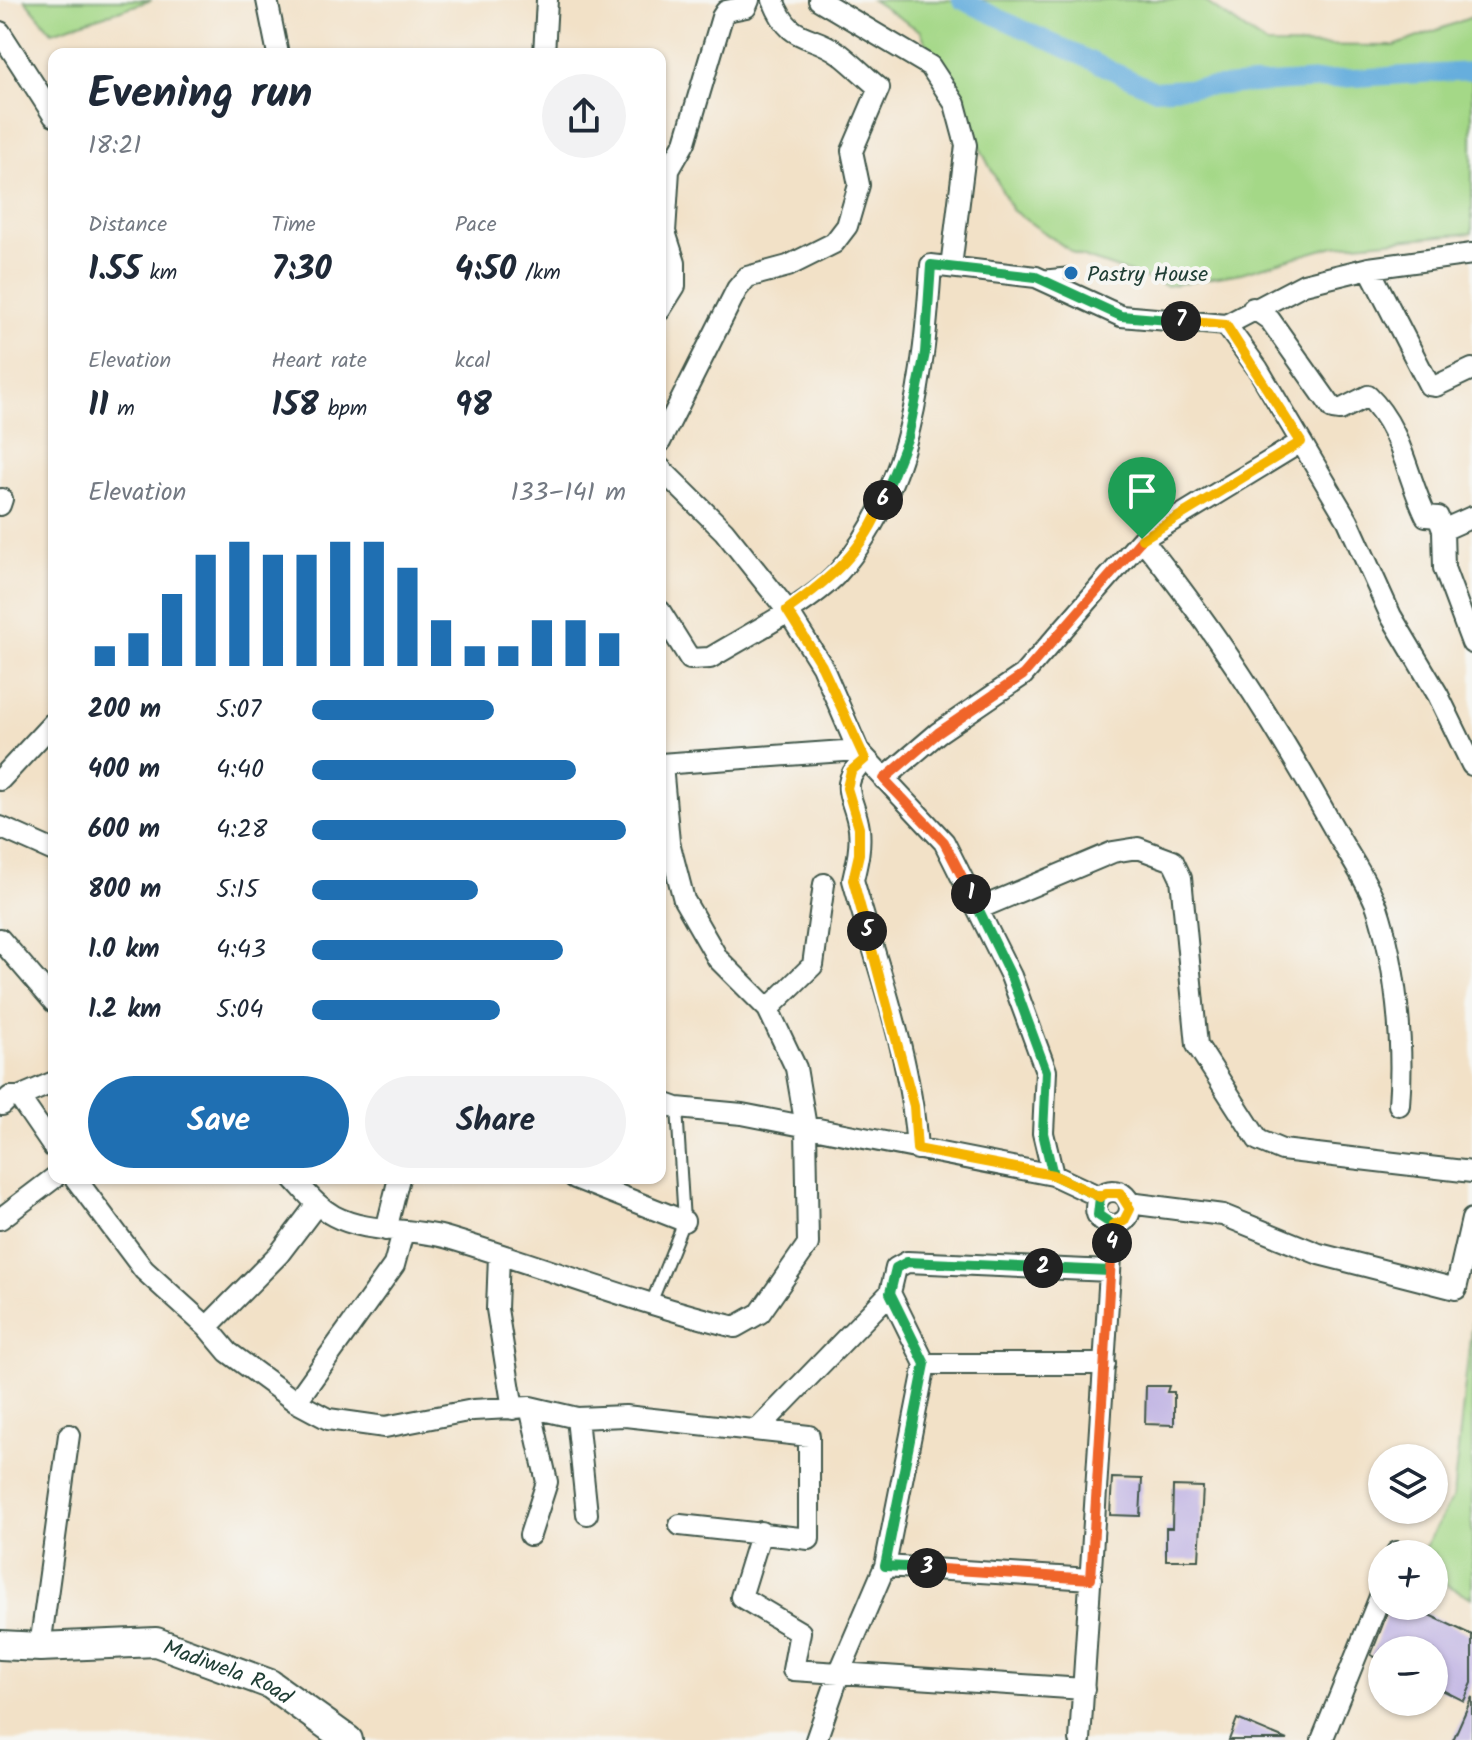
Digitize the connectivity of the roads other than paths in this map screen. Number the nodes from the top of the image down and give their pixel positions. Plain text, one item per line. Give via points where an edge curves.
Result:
1 (267, 0) edge
2 (547, 0) edge
3 (749, 0) edge
4 (773, 0) edge
5 (819, 0) edge
6 (0, 32) edge
7 (277, 48) edge
8 (544, 48) edge
9 (48, 107) edge
10 (666, 216) edge
11 (666, 235) edge
12 (1472, 254) edge
13 (951, 267) junction
14 (1369, 268) junction
15 (1071, 273) dead end
16 (1036, 277) junction
17 (666, 300) edge
18 (1253, 308) junction
19 (1226, 325) junction
20 (1472, 369) edge
21 (666, 430) edge
22 (1301, 442) junction
23 (666, 474) edge
24 (1472, 517) edge
25 (1443, 530) junction
26 (1142, 539) junction
27 (787, 610) junction
28 (666, 621) edge
29 (1472, 643) edge
30 (48, 728) edge
31 (862, 755) junction
32 (666, 765) edge
33 (1472, 765) edge
34 (884, 779) junction
35 (0, 780) edge
36 (666, 813) edge
37 (0, 827) edge
38 (48, 848) edge
39 (824, 884) dead end
40 (978, 909) junction
41 (0, 939) edge
42 (48, 995) edge
43 (768, 1009) junction
44 (48, 1084) edge
45 (5, 1102) edge
46 (669, 1105) edge
47 (1399, 1105) dead end
48 (806, 1127) junction
49 (48, 1142) edge
50 (917, 1149) junction
51 (1472, 1172) edge
52 (1053, 1175) junction
53 (48, 1183) edge
54 (80, 1184) edge
55 (299, 1184) edge
56 (399, 1184) edge
57 (590, 1184) edge
58 (1100, 1197) junction
59 (1129, 1203) junction
60 (317, 1204) junction
61 (0, 1219) edge
62 (1472, 1219) edge
63 (684, 1221) junction
64 (1113, 1225) junction
65 (395, 1231) junction
66 (499, 1255) junction
67 (1110, 1271) junction
68 (890, 1293) junction
69 (650, 1306) junction
70 (207, 1327) junction
71 (925, 1364) junction
72 (1105, 1364) junction
73 (296, 1402) junction
74 (522, 1408) junction
75 (577, 1418) junction
76 (758, 1429) junction
77 (69, 1435) dead end
78 (587, 1514) dead end
79 (680, 1525) dead end
80 (761, 1532) junction
81 (530, 1535) dead end
82 (885, 1566) junction
83 (1091, 1579) junction
84 (1371, 1620) edge
85 (0, 1645) edge
86 (40, 1647) junction
87 (840, 1671) junction
88 (1084, 1689) junction
89 (348, 1740) edge
90 (816, 1740) edge
91 (1080, 1740) edge
92 (1322, 1740) edge

1 - 7 street
2 - 8 street
3 - 10 street via 746,7 722,17 685,142 669,170
4 - 21 street via 780,17 799,37 837,52 879,88 852,151 859,185 847,226 834,243 788,266 747,277 737,289
5 - 13 street via 930,66 955,104 966,145
6 - 9 street
11 - 17 street via 675,263 675,286
12 - 14 street
13 - 16 street
13 - 27 street via 931,265 925,353 908,437 876,520 835,575
14 - 18 street via 1304,284
14 - 20 street via 1429,385
15 - 16 lane
16 - 19 street via 1121,316
18 - 19 street
18 - 25 street via 1270,320 1333,409 1368,396 1383,411 1426,516 1438,517
19 - 22 street
22 - 26 street
22 - 33 street via 1348,521 1391,616
23 - 27 street via 724,531
24 - 25 street
25 - 29 street via 1444,568
26 - 34 street via 1023,675 938,733
26 - 47 street via 1212,633 1317,798 1376,903 1390,953
27 - 28 street via 710,658 690,659
27 - 31 street via 822,666
30 - 35 street
31 - 32 street
31 - 34 street
31 - 50 street via 847,788 859,828 853,880 905,1067
34 - 40 street via 944,842
36 - 43 street via 684,900 718,959
37 - 38 street
39 - 43 street via 813,965
40 - 51 street via 1113,852 1138,848 1173,861 1181,878 1197,1045 1258,1140 1282,1150
40 - 52 street via 1011,976 1046,1071 1043,1133
41 - 42 street
43 - 48 street via 796,1068
44 - 45 street
45 - 49 street
46 - 48 street
46 - 63 lane
48 - 50 street
48 - 69 street via 808,1244 760,1313 735,1327
50 - 52 street
52 - 58 street
53 - 61 street
54 - 70 street via 144,1270
55 - 60 street
56 - 65 street
57 - 63 street
58 - 59 street via 1120,1193
58 - 64 street via 1098,1215
59 - 62 street via 1223,1215 1319,1254 1456,1289
59 - 64 street via 1124,1221
60 - 65 street via 335,1217
60 - 70 street via 279,1254
63 - 69 lane
64 - 67 street
65 - 66 street via 443,1236
65 - 73 street via 394,1265
66 - 69 street
66 - 74 street via 497,1309
67 - 68 street via 907,1262 896,1268
67 - 72 street
68 - 71 street
68 - 76 street
70 - 73 street via 228,1352
71 - 72 street
71 - 82 street
72 - 83 street
73 - 74 street via 328,1419 385,1427 473,1410
74 - 75 street
74 - 81 street via 547,1482
75 - 76 street via 625,1416
75 - 78 street
76 - 80 street via 809,1436 809,1539
77 - 86 street
79 - 80 street
80 - 87 street via 741,1597 800,1632 793,1670
82 - 83 street
82 - 87 street
83 - 88 street
84 - 92 street
85 - 86 main road, Madiwela Road
86 - 89 main road, Madiwela Road via 156,1642 270,1684
87 - 88 street
87 - 90 street
88 - 91 street

